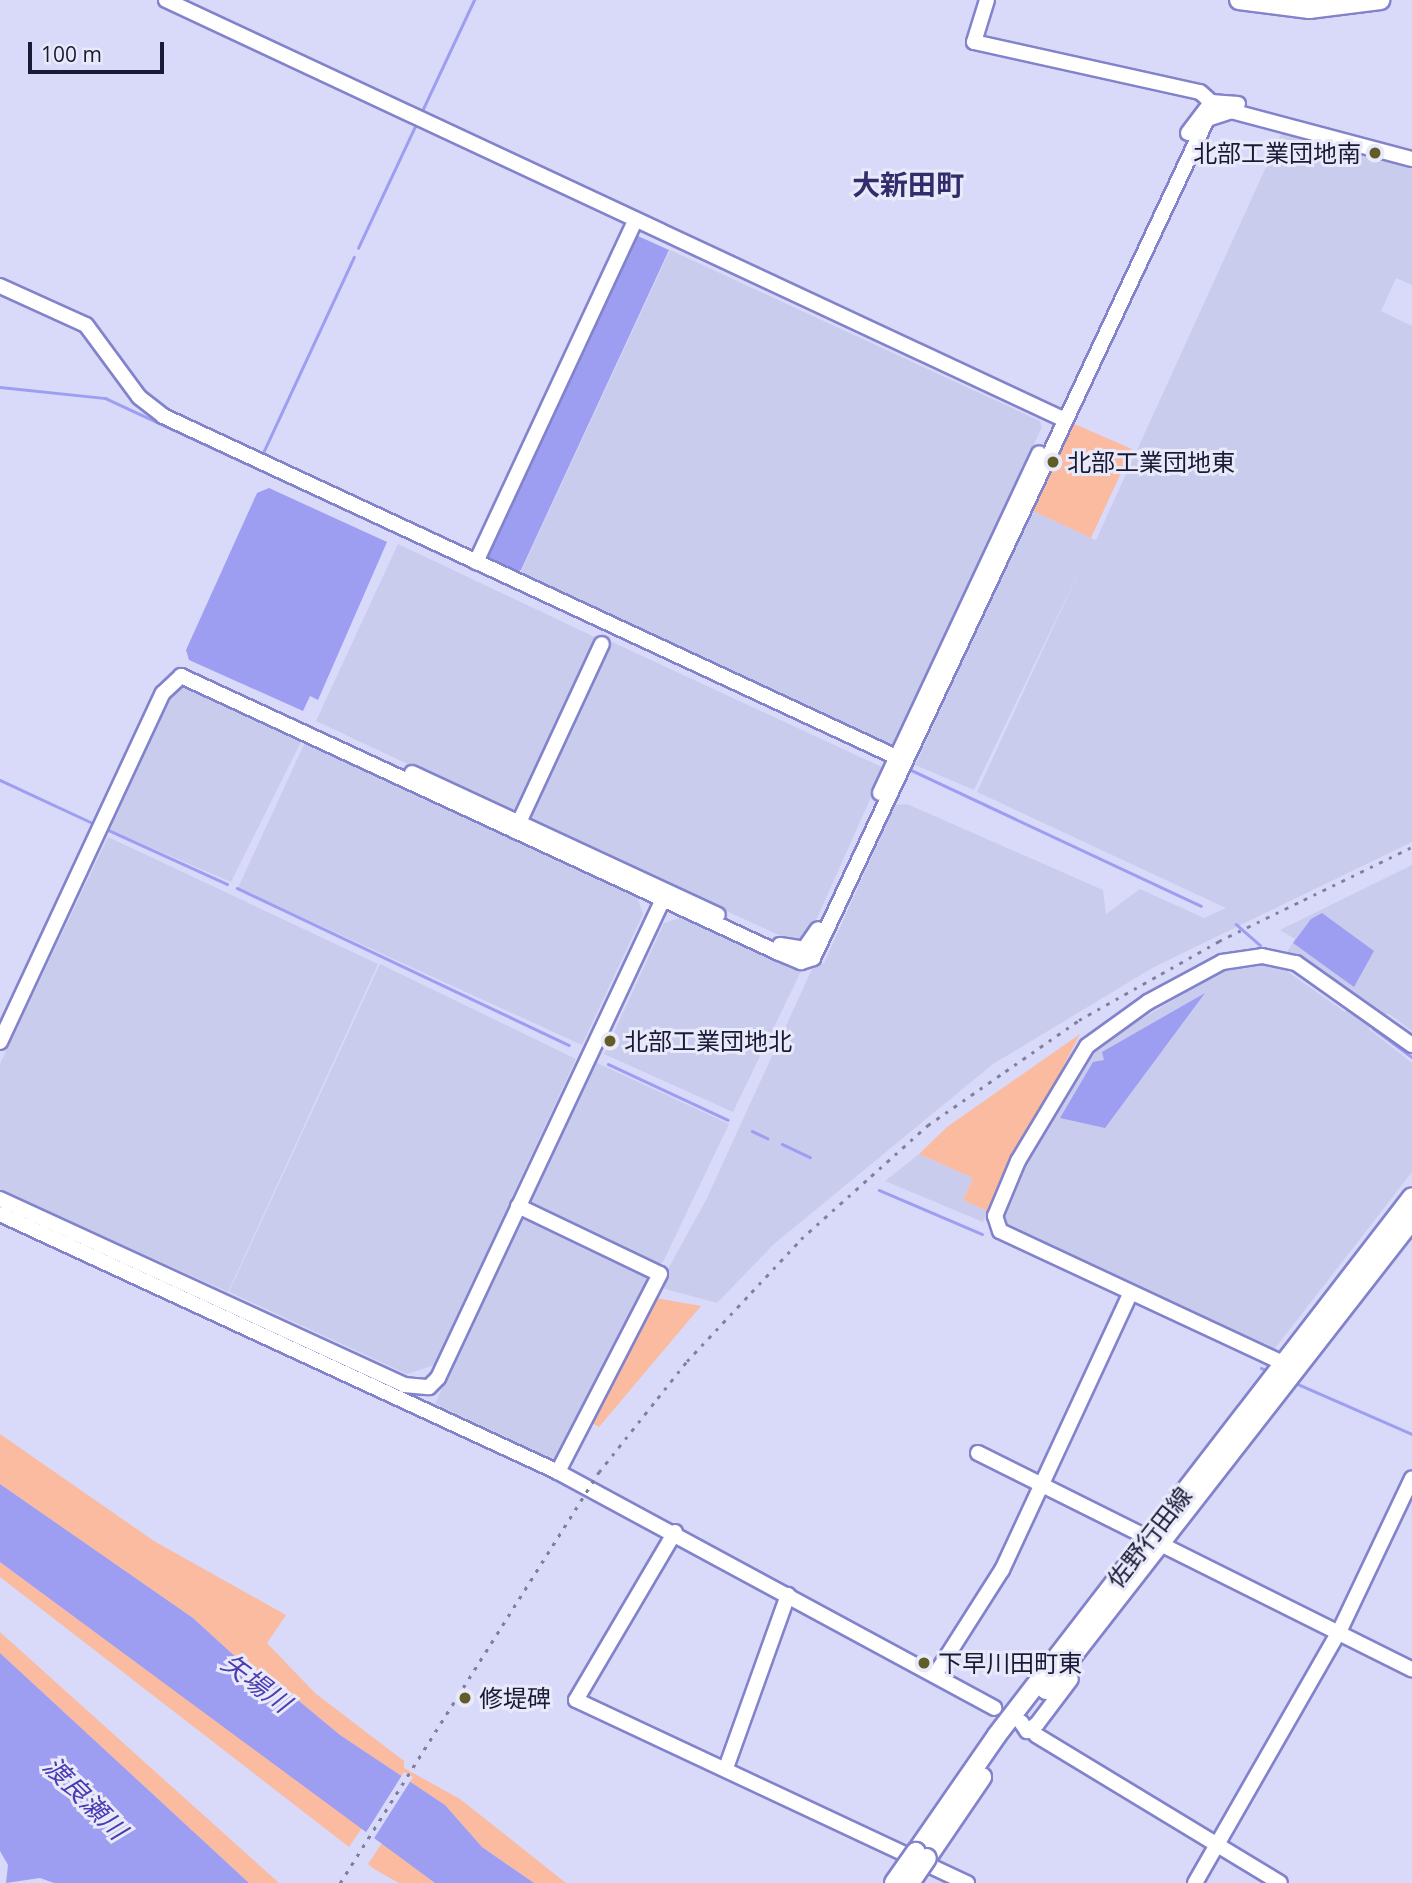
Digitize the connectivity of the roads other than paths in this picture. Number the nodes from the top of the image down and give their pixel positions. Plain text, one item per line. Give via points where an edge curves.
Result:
1 (166, 0) edge
2 (987, 0) edge
3 (1239, 0) edge
4 (1373, 1) edge
5 (1210, 103) junction
6 (1412, 150) edge
7 (1412, 159) edge
8 (635, 221) junction
9 (0, 286) edge
10 (1060, 418) junction
11 (476, 562) junction
12 (602, 644) dead end
13 (901, 759) junction
14 (517, 827) junction
15 (664, 896) junction
16 (0, 1042) edge
17 (1412, 1045) edge
18 (1412, 1197) edge
19 (0, 1199) edge
20 (518, 1206) junction
21 (0, 1214) edge
22 (1412, 1220) edge
23 (1130, 1294) junction
24 (1283, 1363) junction
25 (429, 1387) junction
26 (426, 1407) junction
27 (978, 1453) dead end
28 (558, 1472) junction
29 (1412, 1478) edge
30 (1039, 1487) junction
31 (675, 1532) junction
32 (1153, 1542) junction
33 (788, 1595) junction
34 (1339, 1632) junction
35 (1412, 1669) edge
36 (935, 1675) junction
37 (1071, 1679) dead end
38 (994, 1708) dead end
39 (1030, 1728) junction
40 (726, 1768) junction
41 (1219, 1847) junction
42 (921, 1854) junction
43 (894, 1883) edge
44 (910, 1883) edge
45 (967, 1883) edge
46 (1195, 1883) edge
47 (1280, 1883) edge

1 - 8 street
2 - 5 street via 974,42 1200,92
3 - 4 main road via 1309,9
5 - 6 street via 1287,115
5 - 10 street via 1195,118
7 - 10 street via 1248,114 1214,113 1193,143
8 - 10 street
8 - 11 street
9 - 11 street via 86,326 155,412
10 - 13 street
11 - 13 street
12 - 14 street
13 - 15 street via 813,958 795,960
14 - 15 street
14 - 16 street via 186,677 174,678
15 - 20 street
17 - 23 street via 1296,963 1262,956 1210,968 1093,1039 1018,1161 994,1221 1000,1231
18 - 24 main road, 佐野行田線
19 - 25 street via 404,1385
20 - 25 street via 438,1378
20 - 28 street via 660,1273
21 - 26 street
22 - 32 main road, 佐野行田線
23 - 24 street
23 - 30 street
24 - 32 main road, 佐野行田線
25 - 26 street
26 - 28 street
27 - 30 street
28 - 31 street
29 - 34 street
30 - 32 street
30 - 36 street via 1002,1570
31 - 33 street
31 - 40 street via 576,1700
32 - 34 street
32 - 39 main road, 佐野行田線
32 - 42 main road, 佐野行田線
33 - 36 street
33 - 40 street
34 - 35 street
34 - 41 street
36 - 38 street
37 - 39 street
39 - 41 street
39 - 42 main road, 佐野行田線
40 - 45 street
41 - 46 street
41 - 47 street
42 - 43 main road, 佐野行田線, bridge
42 - 44 main road, 佐野行田線, bridge

